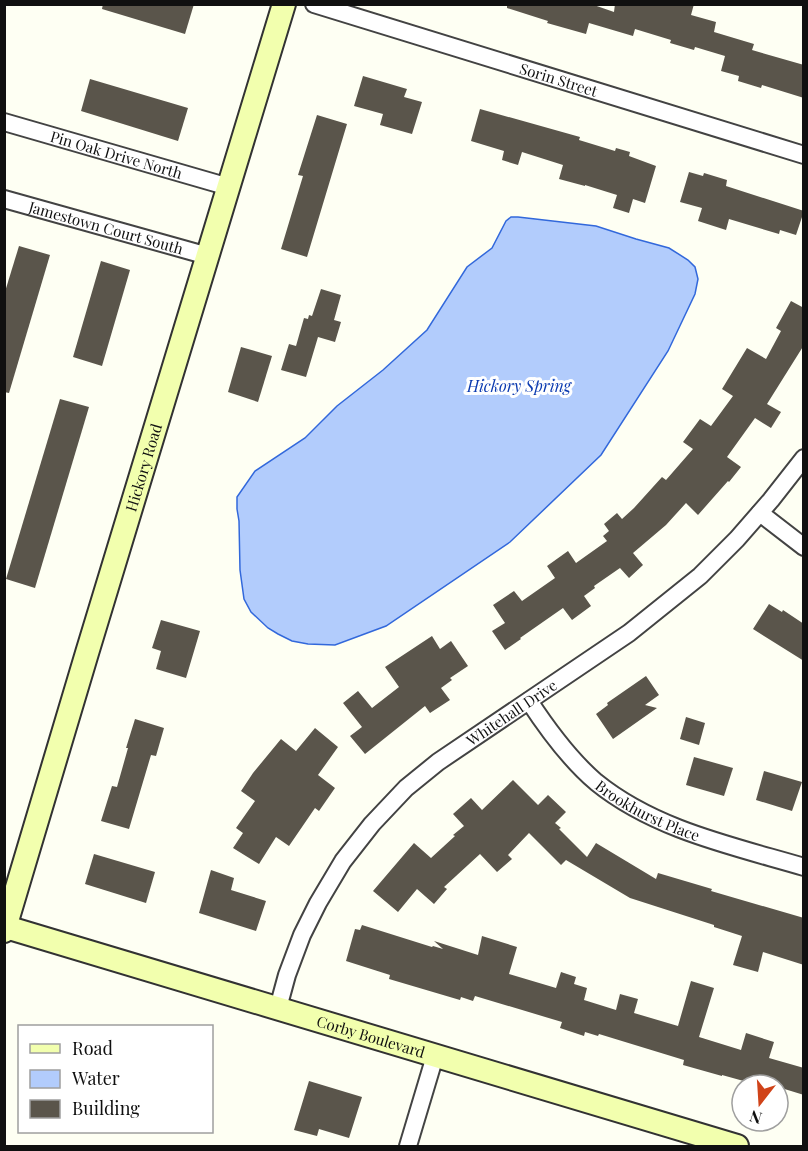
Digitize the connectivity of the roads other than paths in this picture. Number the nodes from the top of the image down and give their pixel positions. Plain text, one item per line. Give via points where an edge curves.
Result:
1 (284, 4) edge
2 (314, 4) edge
3 (4, 122) edge
4 (804, 155) edge
5 (229, 187) junction
6 (4, 199) edge
7 (208, 256) junction
8 (804, 458) edge
9 (760, 513) junction
10 (804, 547) edge
11 (528, 701) junction
12 (804, 867) edge
13 (5, 928) edge
14 (278, 1008) junction
15 (435, 1056) junction
16 (408, 1146) edge
17 (737, 1146) edge

1 - 5 street, Hickory Road
2 - 4 street, Sorin Street
3 - 5 street, Pin Oak Drive North
5 - 7 street, Hickory Road
6 - 7 street, Jamestown Court South
7 - 13 street, Hickory Road
8 - 9 street, Whitehall Drive
9 - 10 street
9 - 11 street, Whitehall Drive via 700,576 629,633
11 - 12 street, Brookhurst Place via 574,761 628,804 691,833
11 - 14 street, Whitehall Drive via 438,762 372,824 343,861 318,903 302,935
13 - 14 street, Corby Boulevard
14 - 15 street, Corby Boulevard
15 - 16 street
15 - 17 street, Corby Boulevard

